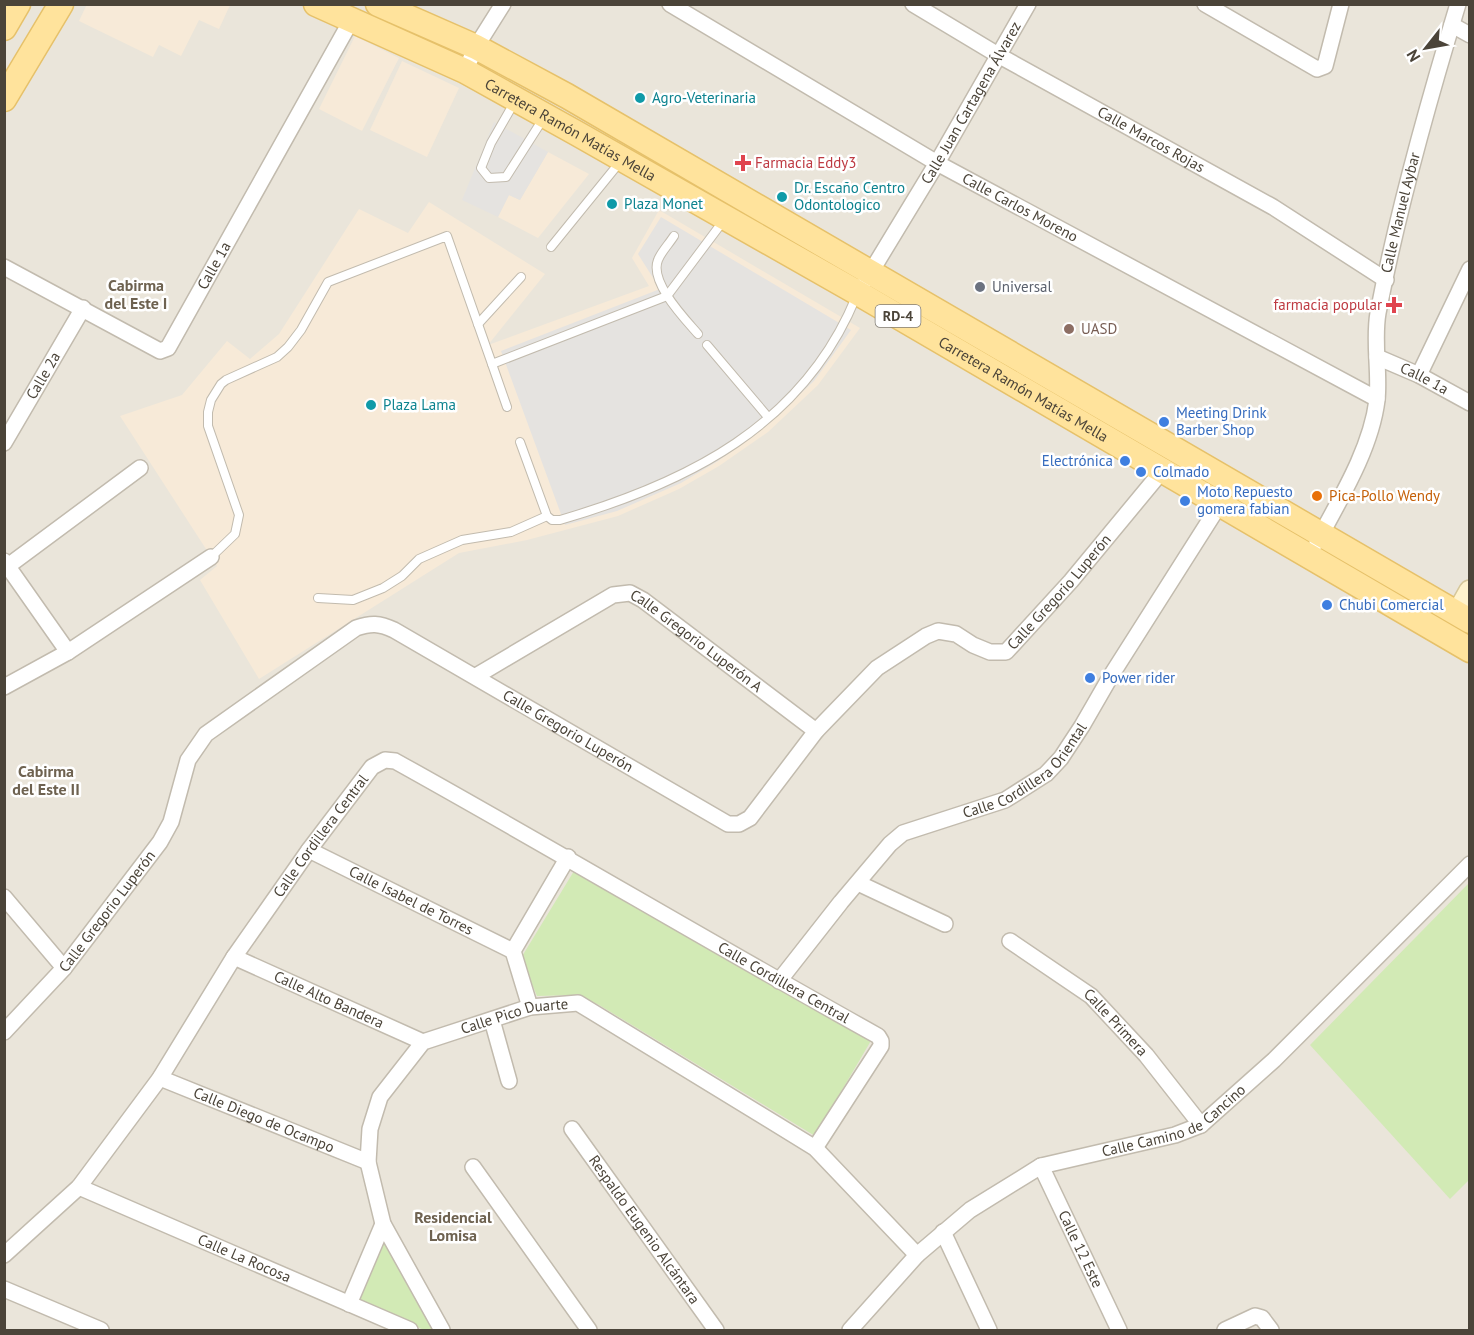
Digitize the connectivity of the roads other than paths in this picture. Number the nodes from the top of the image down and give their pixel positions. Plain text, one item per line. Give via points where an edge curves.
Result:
1 (18, 4) edge
2 (42, 4) edge
3 (60, 4) edge
4 (316, 4) edge
5 (378, 4) edge
6 (503, 4) edge
7 (670, 4) edge
8 (913, 4) edge
9 (1028, 4) edge
10 (1205, 4) edge
11 (1341, 4) edge
12 (1458, 4) edge
13 (352, 19) junction
14 (1452, 25) junction
15 (4, 28) edge
16 (1470, 34) edge
17 (476, 47) junction
18 (998, 55) junction
19 (4, 68) edge
20 (465, 71) junction
21 (4, 99) edge
22 (516, 99) junction
23 (545, 115) junction
24 (623, 159) junction
25 (937, 163) junction
26 (726, 217) junction
27 (674, 236) dead end
28 (551, 247) dead end
29 (4, 267) edge
30 (1470, 269) edge
31 (871, 273) junction
32 (520, 278) dead end
33 (1386, 280) junction
34 (858, 293) junction
35 (667, 296) junction
36 (83, 308) junction
37 (478, 324) junction
38 (698, 334) dead end
39 (707, 345) dead end
40 (1377, 357) junction
41 (492, 364) junction
42 (1419, 375) junction
43 (1377, 399) junction
44 (1470, 403) edge
45 (507, 407) dead end
46 (768, 417) junction
47 (520, 442) dead end
48 (4, 443) edge
49 (140, 468) dead end
50 (1162, 471) junction
51 (1220, 504) junction
52 (547, 516) junction
53 (1315, 545) junction
54 (211, 557) joint
55 (7, 570) edge
56 (1470, 591) edge
57 (318, 598) dead end
58 (1463, 618) edge
59 (1470, 650) edge
60 (68, 652) junction
61 (476, 676) junction
62 (4, 687) edge
63 (816, 731) junction
64 (309, 850) junction
65 (568, 857) junction
66 (1470, 864) edge
67 (858, 883) junction
68 (4, 897) edge
69 (945, 924) dead end
70 (1010, 941) dead end
71 (513, 951) junction
72 (234, 957) junction
73 (64, 968) junction
74 (779, 981) junction
75 (530, 1007) junction
76 (492, 1020) junction
77 (4, 1032) edge
78 (423, 1042) junction
79 (160, 1078) junction
80 (508, 1081) dead end
81 (1201, 1125) junction
82 (572, 1129) dead end
83 (815, 1148) junction
84 (368, 1162) junction
85 (1041, 1166) junction
86 (473, 1167) dead end
87 (79, 1187) junction
88 (383, 1224) junction
89 (943, 1232) junction
90 (4, 1255) edge
91 (917, 1255) junction
92 (4, 1289) edge
93 (349, 1304) junction
94 (1266, 1324) edge
95 (857, 1328) edge
96 (101, 1330) edge
97 (410, 1330) edge
98 (442, 1330) edge
99 (590, 1330) edge
100 (716, 1330) edge
101 (989, 1330) edge
102 (1119, 1330) edge
103 (1225, 1330) edge

1 - 15 main road
2 - 19 main road
3 - 21 main road
4 - 13 main road, Carretera Ramón Matías Mella / RD-4
5 - 17 main road, Carretera Ramón Matías Mella / RD-4
6 - 17 street
7 - 25 street, Calle Carlos Moreno
8 - 18 street, Calle Marcos Rojas
9 - 18 street, Calle Juan Cartagena Álvarez
10 - 11 street via 1317,69 1325,66
12 - 14 street, Calle Manuel Aybar
13 - 20 main road, Carretera Ramón Matías Mella / RD-4
13 - 36 street, Calle 1a via 168,348 160,351
14 - 16 street
14 - 33 street, Calle Manuel Aybar via 1407,183
17 - 20 street
17 - 31 main road, Carretera Ramón Matías Mella / RD-4
18 - 25 street, Calle Juan Cartagena Álvarez
18 - 33 street, Calle Marcos Rojas via 1273,207
20 - 22 main road, Carretera Ramón Matías Mella / RD-4
22 - 23 main road, Carretera Ramón Matías Mella / RD-4
22 - 23 lane via 481,168 489,178 507,177
23 - 24 main road, Carretera Ramón Matías Mella / RD-4
24 - 26 main road, Carretera Ramón Matías Mella / RD-4
24 - 28 lane
25 - 31 street, Calle Juan Cartagena Álvarez
25 - 43 street, Calle Carlos Moreno
26 - 34 main road, Carretera Ramón Matías Mella / RD-4
26 - 35 lane
27 - 35 lane via 657,261 657,272
29 - 36 street, Calle 1a
30 - 42 street
31 - 34 street, Calle Juan Cartagena Álvarez
31 - 53 main road, Carretera Ramón Matías Mella / RD-4
32 - 37 lane
33 - 40 street, Calle Manuel Aybar via 1377,317
34 - 46 lane via 823,360
34 - 50 main road, Carretera Ramón Matías Mella / RD-4
35 - 38 lane
35 - 41 lane
36 - 48 street, Calle 2a
37 - 41 lane
37 - 54 lane via 447,236 328,282 301,330 277,357 226,380 214,394 208,426 239,515 235,534
39 - 46 lane
40 - 42 street, Calle 1a
40 - 43 street, Calle Manuel Aybar
41 - 45 lane
42 - 44 street, Calle 1a
43 - 53 street, Calle Manuel Aybar via 1365,448
46 - 52 lane via 724,452 679,477 591,511 560,520
47 - 52 lane
49 - 55 street
50 - 51 main road, Carretera Ramón Matías Mella / RD-4
50 - 63 street, Calle Gregorio Luperón via 1006,652 990,652 956,634 938,631 877,668
51 - 53 main road, Carretera Ramón Matías Mella / RD-4
51 - 67 street, Calle Cordillera Oriental via 1053,766 1005,800 903,833
52 - 57 lane via 511,532 451,544 419,559 383,588 353,600
53 - 58 main road, Carretera Ramón Matías Mella / RD-4
53 - 59 main road, Carretera Ramón Matías Mella / RD-4
54 - 60 street
55 - 60 street
56 - 58 main road
60 - 62 street
61 - 63 street, Calle Gregorio Luperón A via 613,595 630,593
61 - 63 street, Calle Gregorio Luperón via 733,825 750,818
61 - 73 street, Calle Gregorio Luperón via 394,630 379,623 367,624 215,727 200,740 188,760 171,822 160,842
64 - 65 street, Calle Cordillera Central via 372,767 385,760 395,761
64 - 71 street, Calle Isabel de Torres
64 - 72 street, Calle Cordillera Central
65 - 71 street
65 - 74 street, Calle Cordillera Central
66 - 81 street, Calle Camino de Cancino via 1274,1060
67 - 69 street
67 - 74 street, Calle Cordillera Oriental
68 - 73 street
70 - 81 street, Calle Primera via 1091,996 1146,1055
71 - 75 street
72 - 78 street, Calle Alto Bandera
72 - 79 street, Calle Cordillera Central
73 - 77 street, Calle Gregorio Luperón
74 - 83 street, Calle Cordillera Central via 881,1041
75 - 76 street, Calle Pico Duarte
75 - 83 street, Calle Pico Duarte via 578,1003
76 - 78 street, Calle Pico Duarte
76 - 80 street
78 - 84 street via 380,1097 370,1129
79 - 84 street, Calle Diego de Ocampo
79 - 87 street, Calle Cordillera Central
81 - 85 street, Calle Camino de Cancino via 1175,1135
82 - 100 street, Respaldo Eugenio Alcántara
83 - 91 street, Calle Pico Duarte
84 - 88 street
85 - 89 street, Calle Camino de Cancino via 970,1210
85 - 102 street, Calle 12 Este
86 - 99 street
87 - 90 street, Calle Cordillera Central
87 - 93 street, Calle La Rocosa
88 - 93 street
88 - 98 street
89 - 91 street, Calle Camino de Cancino
89 - 101 street
91 - 95 street, Calle Camino de Cancino
92 - 96 street
93 - 97 street, Calle La Rocosa
94 - 103 street via 1255,1316

